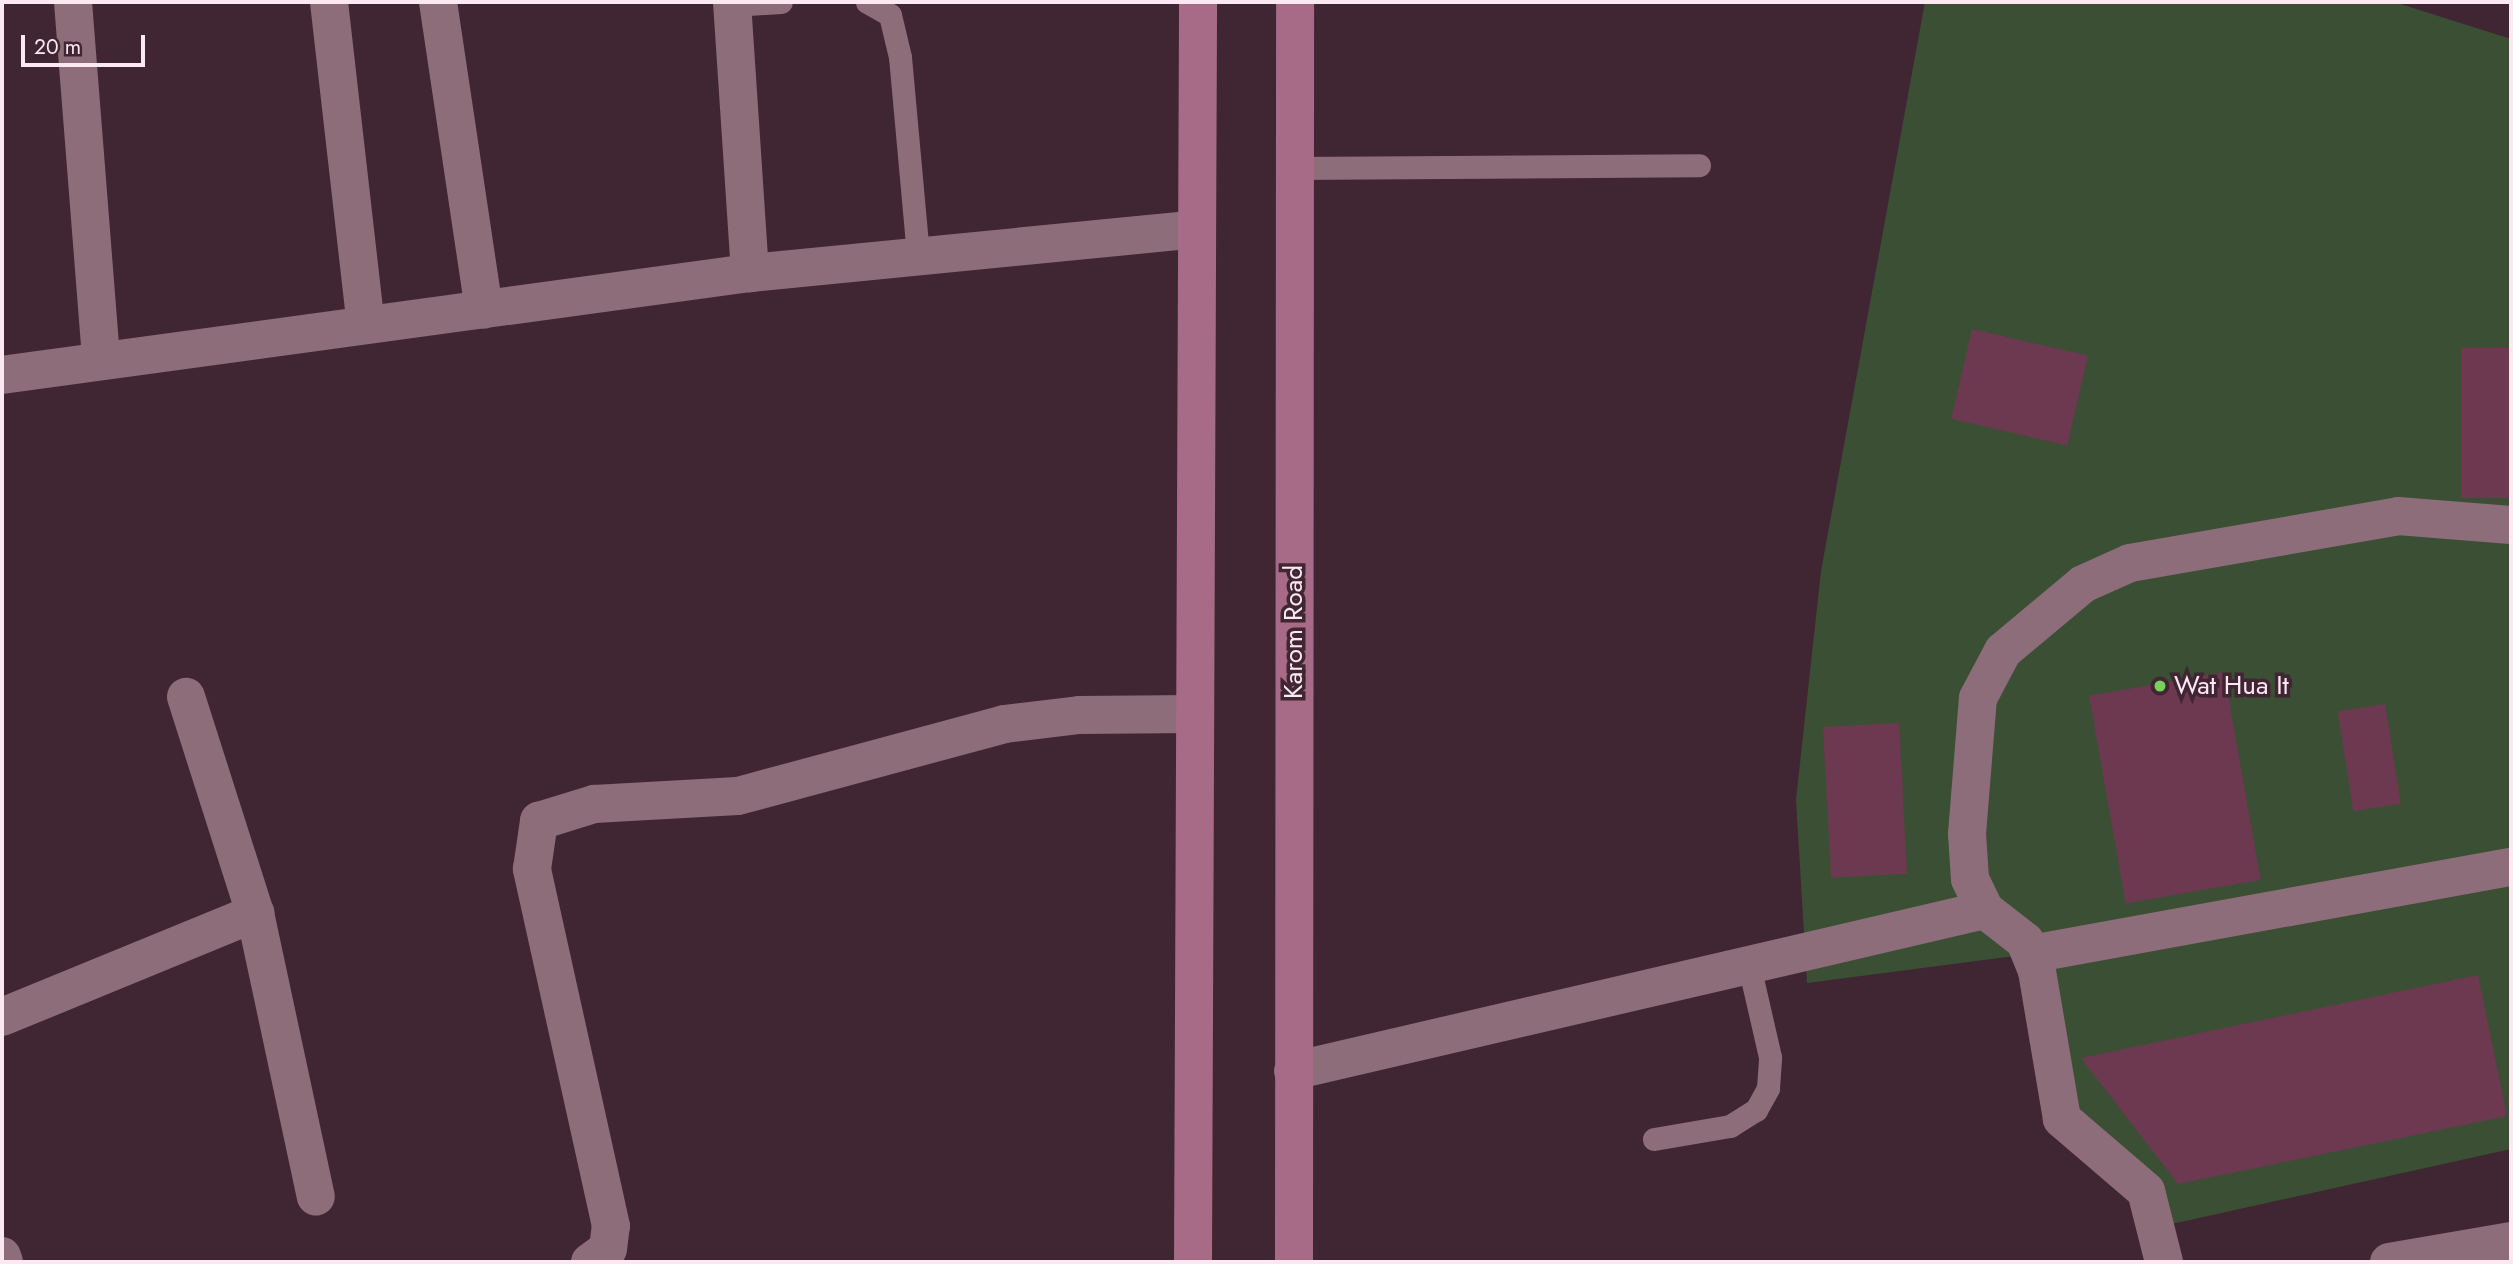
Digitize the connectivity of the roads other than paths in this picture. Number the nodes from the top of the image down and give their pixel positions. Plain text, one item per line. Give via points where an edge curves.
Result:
1 (73, 2) edge
2 (329, 2) edge
3 (439, 2) edge
4 (781, 2) edge
5 (867, 2) edge
6 (1198, 2) edge
7 (1295, 2) edge
8 (733, 3) edge
9 (1699, 165) dead end
10 (1293, 169) junction
11 (1195, 229) junction
12 (918, 256) junction
13 (750, 273) junction
14 (484, 310) junction
15 (366, 325) junction
16 (101, 362) junction
17 (2, 375) edge
18 (2511, 525) edge
19 (186, 697) dead end
20 (1194, 714) junction
21 (2511, 867) edge
22 (1985, 910) junction
23 (255, 913) junction
24 (2031, 954) junction
25 (1749, 965) junction
26 (2, 1017) edge
27 (1293, 1071) junction
28 (1654, 1139) dead end
29 (316, 1197) dead end
30 (2511, 1241) edge
31 (2, 1256) edge
32 (4, 1262) edge
33 (590, 1262) edge
34 (1193, 1262) edge
35 (1294, 1262) edge
36 (2164, 1262) edge
37 (2389, 1262) edge

1 - 16 street
2 - 15 street
3 - 14 street
4 - 8 lane
5 - 12 lane via 890,15 900,57
6 - 11 main road
7 - 10 main road, Karom Road
8 - 13 street
9 - 10 lane
10 - 27 main road, Karom Road
11 - 12 street
11 - 20 main road
12 - 13 street
13 - 14 street
14 - 15 street
15 - 16 street
16 - 17 street
18 - 22 street via 2398,516 2130,563 2082,584 2003,651 1978,698 1967,834 1970,879
19 - 23 street
20 - 33 street via 1079,715 1004,724 738,796 594,804 560,809 539,821 532,869 611,1226 608,1249
20 - 34 main road
21 - 24 street
22 - 24 street via 2025,942
22 - 25 street
23 - 26 street
23 - 29 street
24 - 36 street via 2062,1118 2146,1191
25 - 27 street
25 - 28 lane via 1770,1057 1768,1088 1756,1110 1730,1126
27 - 35 main road, Karom Road
30 - 37 street
31 - 32 street

